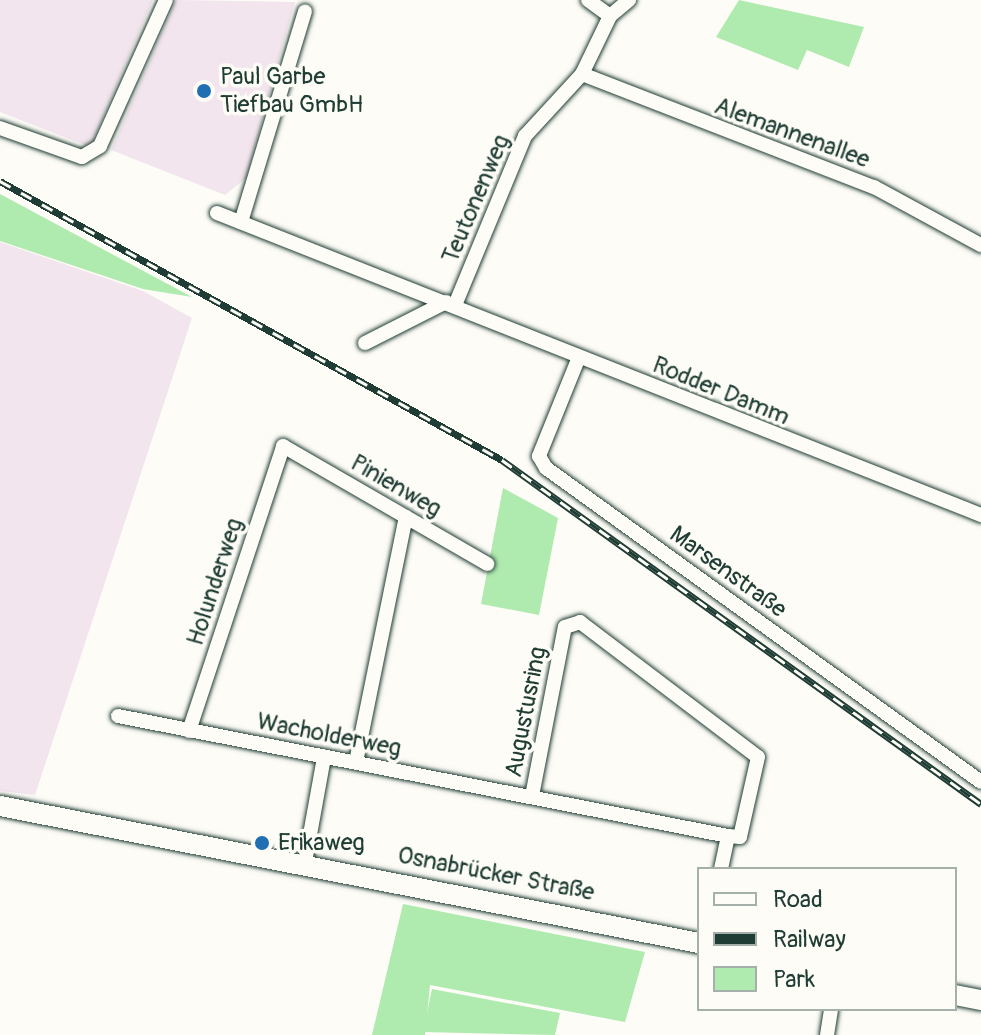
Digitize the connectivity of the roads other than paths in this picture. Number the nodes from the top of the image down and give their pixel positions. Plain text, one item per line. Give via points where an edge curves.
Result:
1 (166, 0) edge
2 (588, 0) edge
3 (629, 0) edge
4 (305, 11) dead end
5 (610, 16) junction
6 (582, 74) junction
7 (0, 128) edge
8 (217, 213) dead end
9 (241, 222) junction
10 (981, 245) edge
11 (451, 304) junction
12 (365, 343) dead end
13 (579, 357) junction
14 (283, 446) joint
15 (981, 515) edge
16 (406, 517) junction
17 (487, 564) dead end
18 (118, 716) dead end
19 (189, 731) junction
20 (324, 757) junction
21 (356, 762) junction
22 (981, 782) edge
23 (532, 796) junction
24 (0, 806) edge
25 (728, 836) junction
26 (305, 862) junction
27 (721, 867) edge
28 (697, 943) edge
29 (957, 995) edge
30 (981, 1000) edge
31 (831, 1011) edge
32 (827, 1035) edge

1 - 7 street via 111,129 90,154
2 - 5 street
3 - 5 street, Teutonenweg
4 - 9 street
5 - 6 street, Teutonenweg
6 - 10 street, Alemannenallee via 874,187
6 - 11 street, Teutonenweg via 525,136
8 - 9 street, Rodder Damm
9 - 11 street, Rodder Damm
11 - 12 street
11 - 13 street, Rodder Damm
13 - 15 street, Rodder Damm
13 - 22 street, Marsenstraße via 539,456 546,468
14 - 16 street, Pinienweg
14 - 19 street, Holunderweg
16 - 17 street, Pinienweg
16 - 21 street
18 - 19 street, Wacholderweg
19 - 20 street, Wacholderweg
20 - 21 street, Wacholderweg
20 - 26 street
21 - 23 street, Wacholderweg
23 - 25 street, Augustusring
23 - 25 street, Augustusring via 565,627 580,622 758,757 740,837
24 - 26 main road, Osnabrücker Straße
25 - 27 street, Augustusring
26 - 28 main road, Osnabrücker Straße
29 - 30 main road
31 - 32 street

